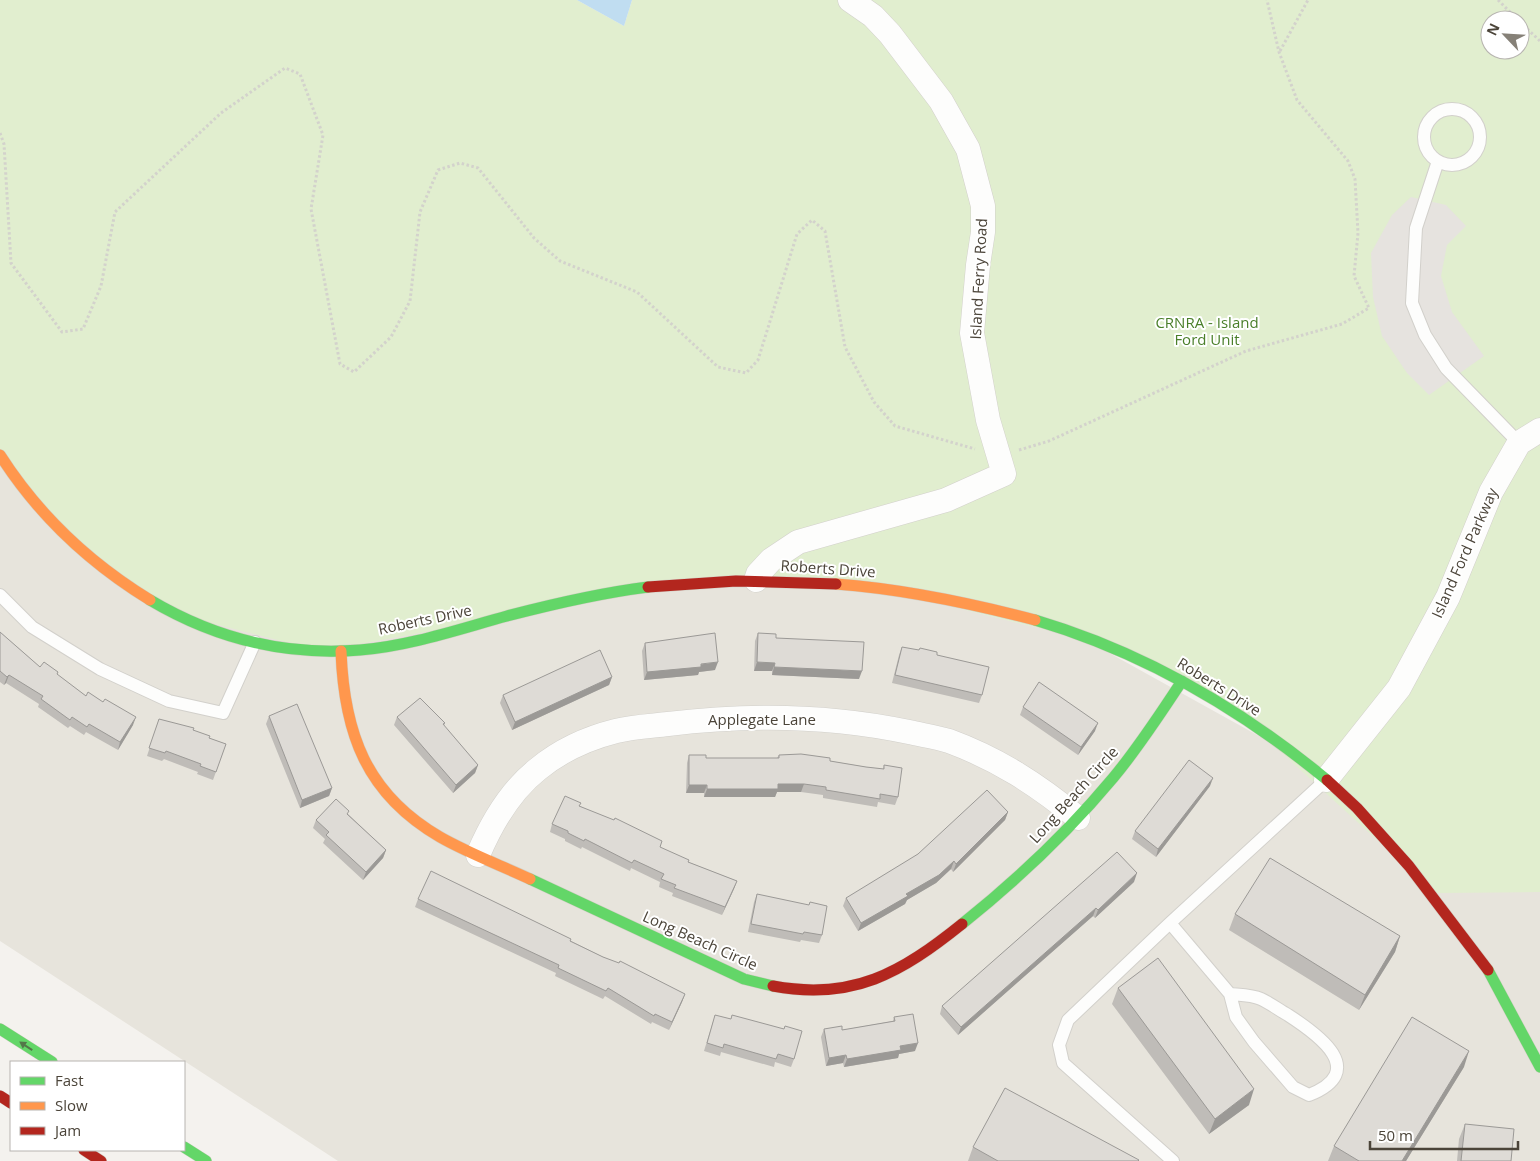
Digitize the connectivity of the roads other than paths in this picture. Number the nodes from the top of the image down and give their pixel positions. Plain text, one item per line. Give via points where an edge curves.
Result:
1 (850, 0) edge
2 (1438, 161) junction
3 (1540, 430) edge
4 (1519, 443) junction
5 (0, 455) edge
6 (13, 476) junction
7 (0, 485) edge
8 (756, 580) junction
9 (0, 595) edge
10 (255, 642) junction
11 (341, 651) junction
12 (1182, 681) junction
13 (1326, 780) junction
14 (1078, 818) junction
15 (478, 855) junction
16 (1170, 923) junction
17 (1230, 994) junction
18 (0, 1029) edge
19 (50, 1061) edge
20 (1540, 1067) edge
21 (185, 1148) edge
22 (86, 1151) edge
23 (101, 1161) edge
24 (206, 1161) edge
25 (1172, 1161) edge

1 - 8 street, Island Ferry Road via 873,16 890,34 941,101 968,149 982,206 983,232 972,334 988,420 1004,474 946,500 798,542 771,560
2 - 2 lane via 1426,147 1429,122 1443,111 1452,109 1469,115 1479,130 1477,148 1465,162 1456,165
2 - 4 lane via 1416,228 1412,303 1425,335 1446,368
3 - 4 street, Island Ford Parkway
4 - 13 street, Island Ford Parkway via 1491,492 1448,597 1399,688
5 - 6 main road, Roberts Drive
6 - 7 lane
6 - 10 main road, Roberts Drive via 42,513 85,555 146,599 213,632
8 - 11 main road, Roberts Drive via 679,584 616,592 537,608 410,642
8 - 12 main road, Roberts Drive via 870,586 980,605 1087,638
9 - 10 lane via 32,626 100,669 169,701 222,713
10 - 11 main road, Roberts Drive via 276,647
11 - 15 main road, Long Beach Circle via 341,684 346,716 356,747 372,776 415,821
12 - 13 main road, Roberts Drive via 1268,736
12 - 14 main road, Long Beach Circle via 1133,753
13 - 16 lane
13 - 20 main road, Roberts Drive via 1356,808 1429,889 1486,967
14 - 15 street, Applegate Lane via 1017,772 947,741 885,727 833,720 719,718 617,730 565,750 538,769 512,794 492,824
14 - 15 main road, Long Beach Circle via 1002,893 918,959 874,981 824,991 785,990 744,979
16 - 17 lane
16 - 25 lane via 1068,1020 1060,1045 1063,1063
17 - 17 lane via 1260,998 1316,1033 1335,1055 1337,1070 1327,1088 1310,1095 1293,1087 1236,1017
19 -> 18 main road
21 - 24 main road
22 - 23 main road

